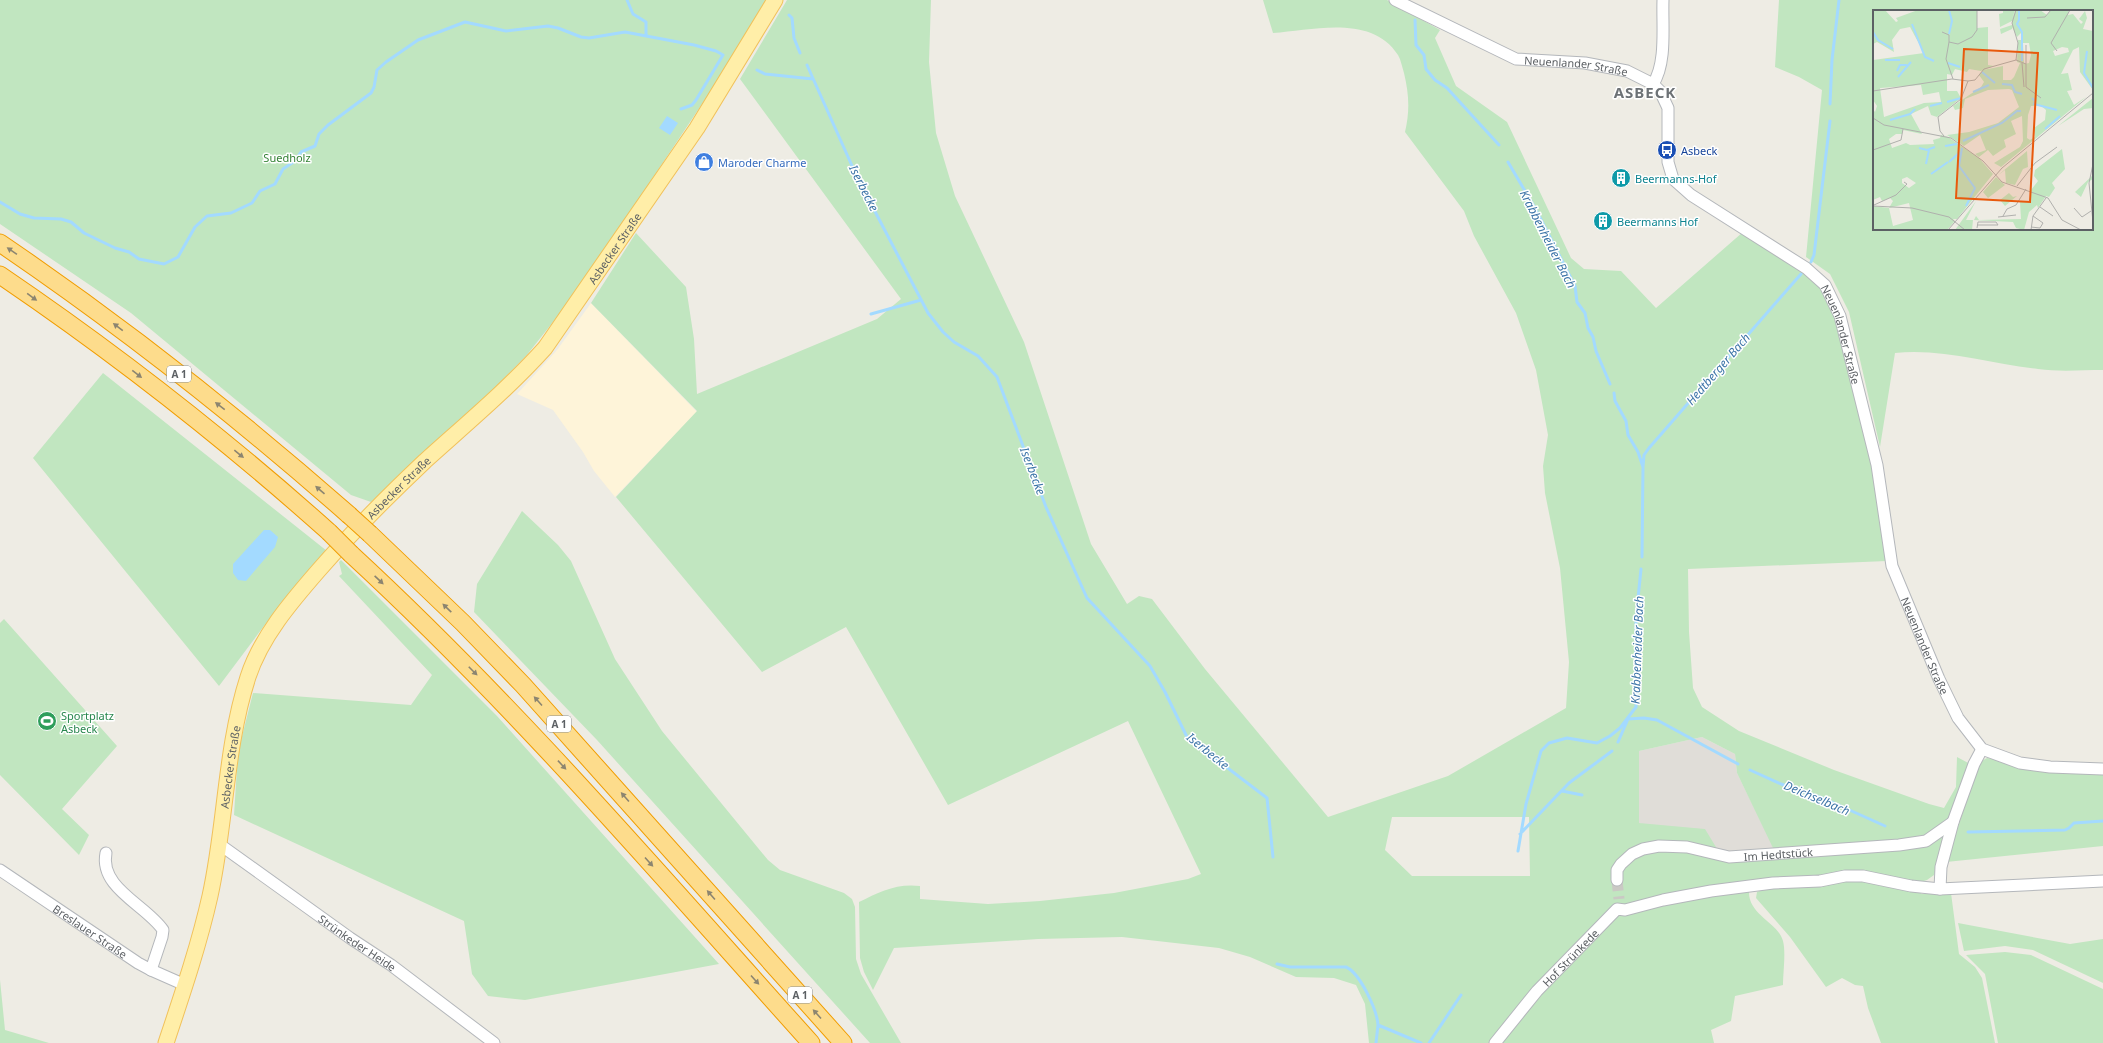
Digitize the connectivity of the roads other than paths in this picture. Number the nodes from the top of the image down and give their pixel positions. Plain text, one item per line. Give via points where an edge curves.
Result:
1 (775, 0) edge
2 (1395, 0) edge
3 (1663, 0) edge
4 (1653, 84) junction
5 (0, 243) edge
6 (0, 275) edge
7 (1982, 749) junction
8 (2103, 769) edge
9 (1953, 822) junction
10 (218, 844) junction
11 (106, 853) dead end
12 (0, 870) edge
13 (1617, 880) tunnel mouth
14 (2103, 881) edge
15 (1940, 889) junction
16 (151, 970) junction
17 (185, 985) junction
18 (166, 1043) edge
19 (494, 1043) edge
20 (811, 1043) edge
21 (843, 1043) edge
22 (1495, 1043) edge

1 - 10 main road, Asbecker Straße via 697,128 545,348 520,376 423,464 349,536 294,599 265,641 248,676 237,726
2 - 4 street, Neuenlander Straße via 1516,58 1556,60 1627,70
3 - 4 street via 1662,61
4 - 7 street, Neuenlander Straße via 1660,91 1668,108 1668,162 1673,179 1691,195 1806,268 1825,285 1831,296 1840,316 1877,466 1892,566 1939,680 1958,718
21 -> 5 highway, A 1, bridge via 523,685 370,534 281,455 159,358
6 -> 20 highway, A 1, bridge via 120,361 218,436 329,532 418,616 502,700
7 - 8 street via 2020,763
7 - 9 street
9 - 13 street, Im Hedtstück via 1926,841 1898,845 1729,857 1687,847 1659,846 1632,854 1617,870
9 - 15 street via 1942,867
10 - 17 main road, Asbecker Straße via 210,896
10 - 19 street, Strünkeder Heide via 392,965
11 - 16 street via 104,862 108,877 163,930
12 - 16 street, Breslauer Straße
14 - 15 street
15 - 22 street, Hof Strünkede via 1863,876 1845,876 1820,881 1773,883 1663,900 1626,910 1618,904 1537,991
16 - 17 street, Breslauer Straße
17 - 18 main road, Asbecker Straße

